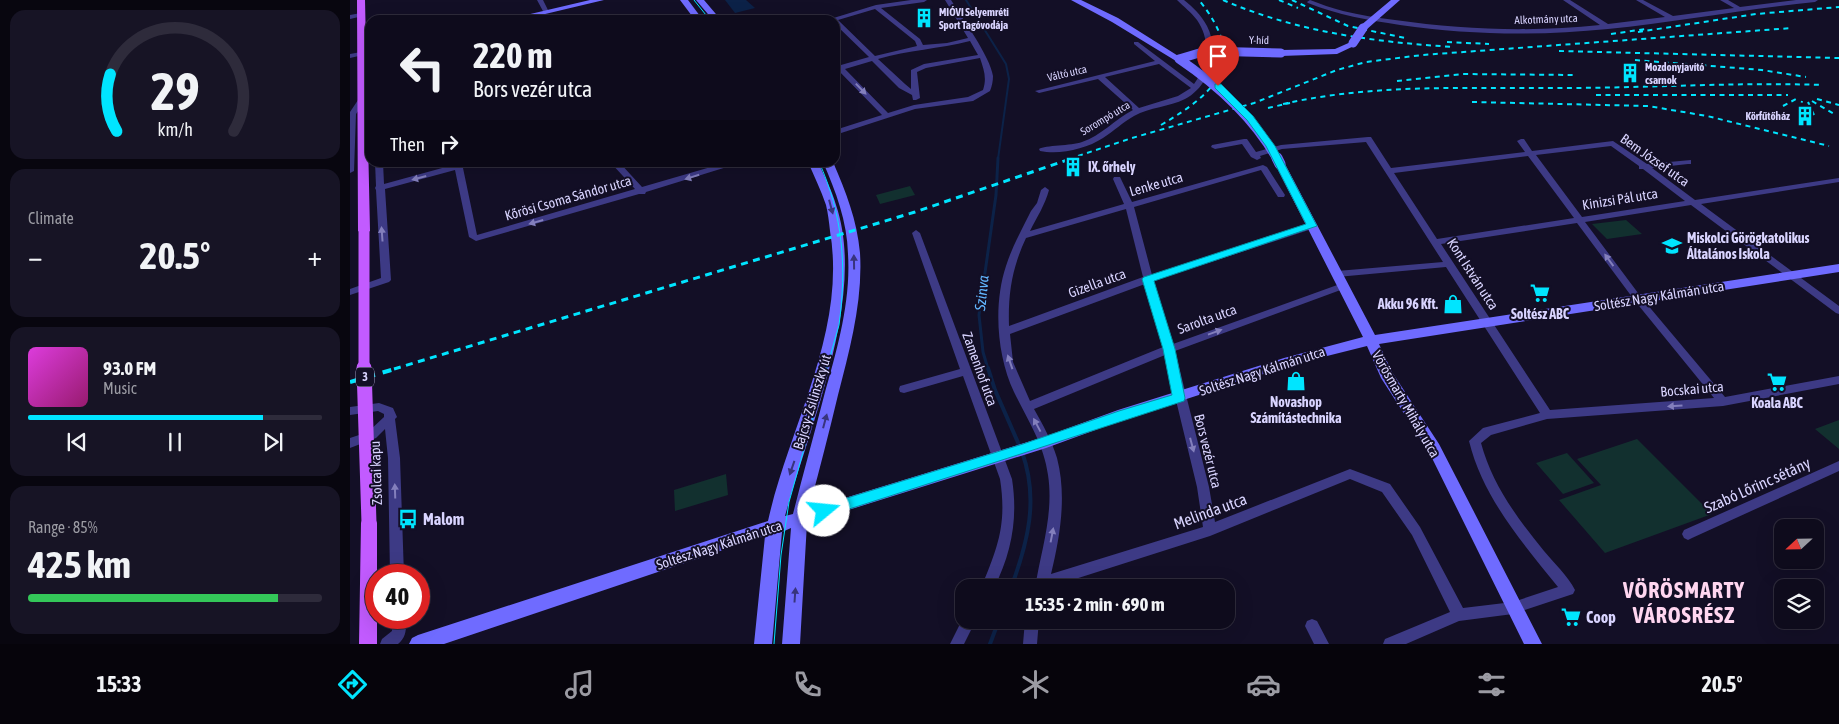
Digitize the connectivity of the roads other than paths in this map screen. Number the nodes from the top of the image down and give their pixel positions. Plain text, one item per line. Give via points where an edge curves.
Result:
1 (361, 0) edge
2 (540, 0) edge
3 (599, 0) edge
4 (684, 0) edge
5 (700, 0) edge
6 (924, 0) edge
7 (948, 0) edge
8 (1075, 0) edge
9 (1091, 0) edge
10 (1180, 0) edge
11 (1396, 0) edge
12 (1566, 0) edge
13 (1639, 0) edge
14 (1723, 0) edge
15 (1815, 0) edge
16 (1783, 1) edge
17 (1310, 2) dead end
18 (876, 7) junction
19 (1737, 8) junction
20 (546, 12) junction
21 (361, 14) junction
22 (532, 15) edge
23 (695, 15) edge
24 (714, 15) edge
25 (350, 17) edge
26 (840, 18) edge
27 (1671, 18) junction
28 (1372, 19) junction
29 (1115, 20) junction
30 (840, 26) edge
31 (1608, 27) junction
32 (971, 38) junction
33 (365, 42) edge
34 (1136, 42) dead end
35 (921, 46) junction
36 (365, 49) edge
37 (365, 53) edge
38 (350, 56) edge
39 (982, 56) junction
40 (874, 58) junction
41 (1179, 59) junction
42 (1160, 62) junction
43 (365, 64) edge
44 (362, 66) junction
45 (840, 66) edge
46 (840, 68) edge
47 (1100, 77) junction
48 (1195, 88) junction
49 (365, 89) edge
50 (1039, 91) dead end
51 (915, 94) junction
52 (365, 98) edge
53 (919, 106) junction
54 (1138, 111) junction
55 (886, 116) junction
56 (350, 129) edge
57 (840, 131) edge
58 (1521, 141) dead end
59 (1215, 147) dead end
60 (1043, 149) dead end
61 (1531, 154) junction
62 (1254, 155) junction
63 (1688, 162) dead end
64 (365, 164) edge
65 (379, 167) edge
66 (459, 167) joint
67 (619, 167) edge
68 (723, 167) edge
69 (815, 167) edge
70 (830, 167) edge
71 (1263, 167) junction
72 (1642, 168) junction
73 (350, 171) edge
74 (1389, 171) junction
75 (1117, 179) dead end
76 (1839, 180) edge
77 (379, 188) junction
78 (1044, 190) dead end
79 (642, 192) junction
80 (1281, 195) dead end
81 (1691, 202) junction
82 (1129, 205) junction
83 (1579, 219) junction
84 (1312, 226) junction
85 (916, 233) dead end
86 (1024, 236) junction
87 (1436, 242) junction
88 (1450, 264) junction
89 (1839, 268) edge
90 (1337, 274) junction
91 (1790, 276) junction
92 (1148, 279) junction
93 (1343, 286) junction
94 (350, 292) edge
95 (1638, 299) junction
96 (1839, 311) edge
97 (1488, 322) junction
98 (1006, 331) junction
99 (1369, 340) junction
100 (1169, 349) junction
101 (966, 371) junction
102 (1839, 380) edge
103 (904, 389) dead end
104 (1179, 398) junction
105 (1723, 402) junction
106 (1028, 407) junction
107 (350, 411) edge
108 (1547, 415) junction
109 (391, 417) junction
110 (350, 443) edge
111 (1041, 444) junction
112 (1005, 455) junction
113 (1839, 466) edge
114 (799, 519) junction
115 (775, 526) junction
116 (1210, 530) junction
117 (1688, 534) dead end
118 (397, 564) edge
119 (990, 579) edge
120 (1042, 579) edge
121 (1059, 579) edge
122 (1513, 608) junction
123 (1459, 615) junction
124 (1312, 626) dead end
125 (399, 629) edge
126 (964, 629) edge
127 (1031, 629) edge
128 (368, 644) edge
129 (388, 644) edge
130 (418, 644) edge
131 (763, 644) edge
132 (791, 644) edge
133 (957, 644) edge
134 (1030, 644) edge
135 (1322, 644) edge
136 (1390, 644) edge
137 (1533, 644) edge

1 - 21 main road, 3
2 - 20 street
3 - 20 street
4 - 23 street
5 - 24 street
6 - 18 street
7 - 32 street
8 - 29 street
9 - 29 street
10 - 48 street via 1203,25 1209,39 1204,74
11 - 28 street
12 - 31 street
13 - 27 street
14 - 19 street
15 - 16 street, Alkotmány utca
16 - 19 street, Alkotmány utca
17 - 28 street, Alkotmány utca via 1330,11
18 - 26 street
18 - 35 street via 918,40
19 - 27 street, Alkotmány utca
20 - 22 street
21 - 25 street
21 - 33 main road, 3
27 - 31 street, Alkotmány utca
28 - 31 street, Alkotmány utca via 1441,29 1497,31
28 - 41 street, Y-híd, bridge via 1353,43 1341,50 1280,53 1206,51
29 - 41 street
30 - 40 street
32 - 35 street via 947,45
32 - 39 street
34 - 42 street
35 - 40 street
36 - 38 street
37 - 44 main road, 3
39 - 51 street via 917,69 912,75
39 - 53 street via 989,74 986,91 978,96
40 - 45 street
40 - 51 street via 902,86
41 - 84 street, Vörösmarty Mihály utca, bridge via 1218,86 1262,133
42 - 47 street, Váltó utca
42 - 48 street
43 - 44 street
44 - 49 main road, 3
46 -> 55 street
47 - 50 street, Váltó utca
47 - 54 street, Váltó utca
48 - 54 street, Sorompó utca via 1182,97
51 - 53 street
52 - 56 street via 352,114
53 - 55 street
54 - 60 street, Sorompó utca via 1089,143 1059,150
55 - 57 street
56 - 73 street
58 - 61 street
59 - 62 street via 1244,141
61 - 72 street, Bem József utca via 1613,144
61 - 74 street, Bem József utca
61 - 83 street
62 - 71 street
62 - 74 street, Kont István utca via 1281,147 1368,139
63 - 72 street
64 - 128 main road, Zsolcai kapu / 3, bridge
65 - 77 street
66 -> 77 street
79 -> 66 street, Kőrösi Csoma Sándor utca via 476,238 473,237
67 - 79 street
68 -> 79 street, Kőrösi Csoma Sándor utca
69 -> 115 street, Bajcsy-Zsilinszky út via 832,209 838,238 838,291 826,358
114 -> 70 street, Bajcsy-Zsilinszky út via 844,347 853,292 854,254 850,223
71 - 80 street
71 - 82 street, Lenke utca
72 - 81 street, Bem József utca
74 - 87 street, Kont István utca
75 - 82 street, Bors vezér utca
76 - 81 street, Kinizsi Pál utca
94 -> 77 street via 386,280
78 - 86 street via 1041,204
81 - 83 street, Kinizsi Pál utca
81 - 91 street, Bem József utca
82 - 86 street, Lenke utca
82 - 92 street, Bors vezér utca
83 - 87 street, Kinizsi Pál utca
95 -> 83 street
84 - 90 street, Vörösmarty Mihály utca
84 - 92 street, Gizella utca
85 - 101 street, Zamenhof utca
86 - 98 street via 1009,268
87 - 88 street, Kont István utca
88 - 90 street
88 - 97 street, Kont István utca
89 - 91 street, Soltész Nagy Kálmán utca
90 - 93 street, Vörösmarty Mihály utca
91 - 95 street, Soltész Nagy Kálmán utca
91 - 96 street, Bem József utca
92 - 98 street, Gizella utca
92 - 100 street, Bors vezér utca
93 - 99 street, Vörösmarty Mihály utca
100 -> 93 street, Sarolta utca
95 - 97 street, Soltész Nagy Kálmán utca
95 - 105 street
97 - 99 street, Soltész Nagy Kálmán utca
97 - 108 street, Kont István utca
106 -> 98 street via 1006,351
99 - 104 street, Soltész Nagy Kálmán utca via 1289,361
99 - 122 street, Vörösmarty Mihály utca via 1386,374 1434,448
100 - 104 street, Bors vezér utca
100 - 106 street, Sarolta utca
101 - 103 street
101 - 112 street, Zamenhof utca
102 - 105 street, Bocskai utca
104 - 111 street, Soltész Nagy Kálmán utca via 1123,414
104 -> 116 street, Bors vezér utca
105 -> 108 street, Bocskai utca
111 -> 106 street
107 - 109 street via 379,407 389,411
108 - 122 street, Bocskai utca via 1486,431 1476,441 1478,460 1499,499 1568,590
109 - 110 street via 372,435
118 -> 109 street, Zsolcai kapu
111 - 112 street, Soltész Nagy Kálmán utca
120 -> 111 street via 1053,529 1056,485
112 - 114 street, Soltész Nagy Kálmán utca
112 - 119 street, Zamenhof utca via 1010,514 1002,553
113 - 117 street, Szabó Lőrinc sétány
114 - 115 street, Soltész Nagy Kálmán utca
132 -> 114 street, Bajcsy-Zsilinszky út
115 - 130 street, Soltész Nagy Kálmán utca
115 - 131 street, Bajcsy-Zsilinszky út
116 - 121 street, Melinda utca
116 - 123 street, Melinda utca via 1350,474 1386,488 1416,531
122 - 123 street
122 - 137 street, Vörösmarty Mihály utca
123 - 136 street
124 - 135 street
125 - 129 street via 399,634
126 - 133 street
127 - 134 street

